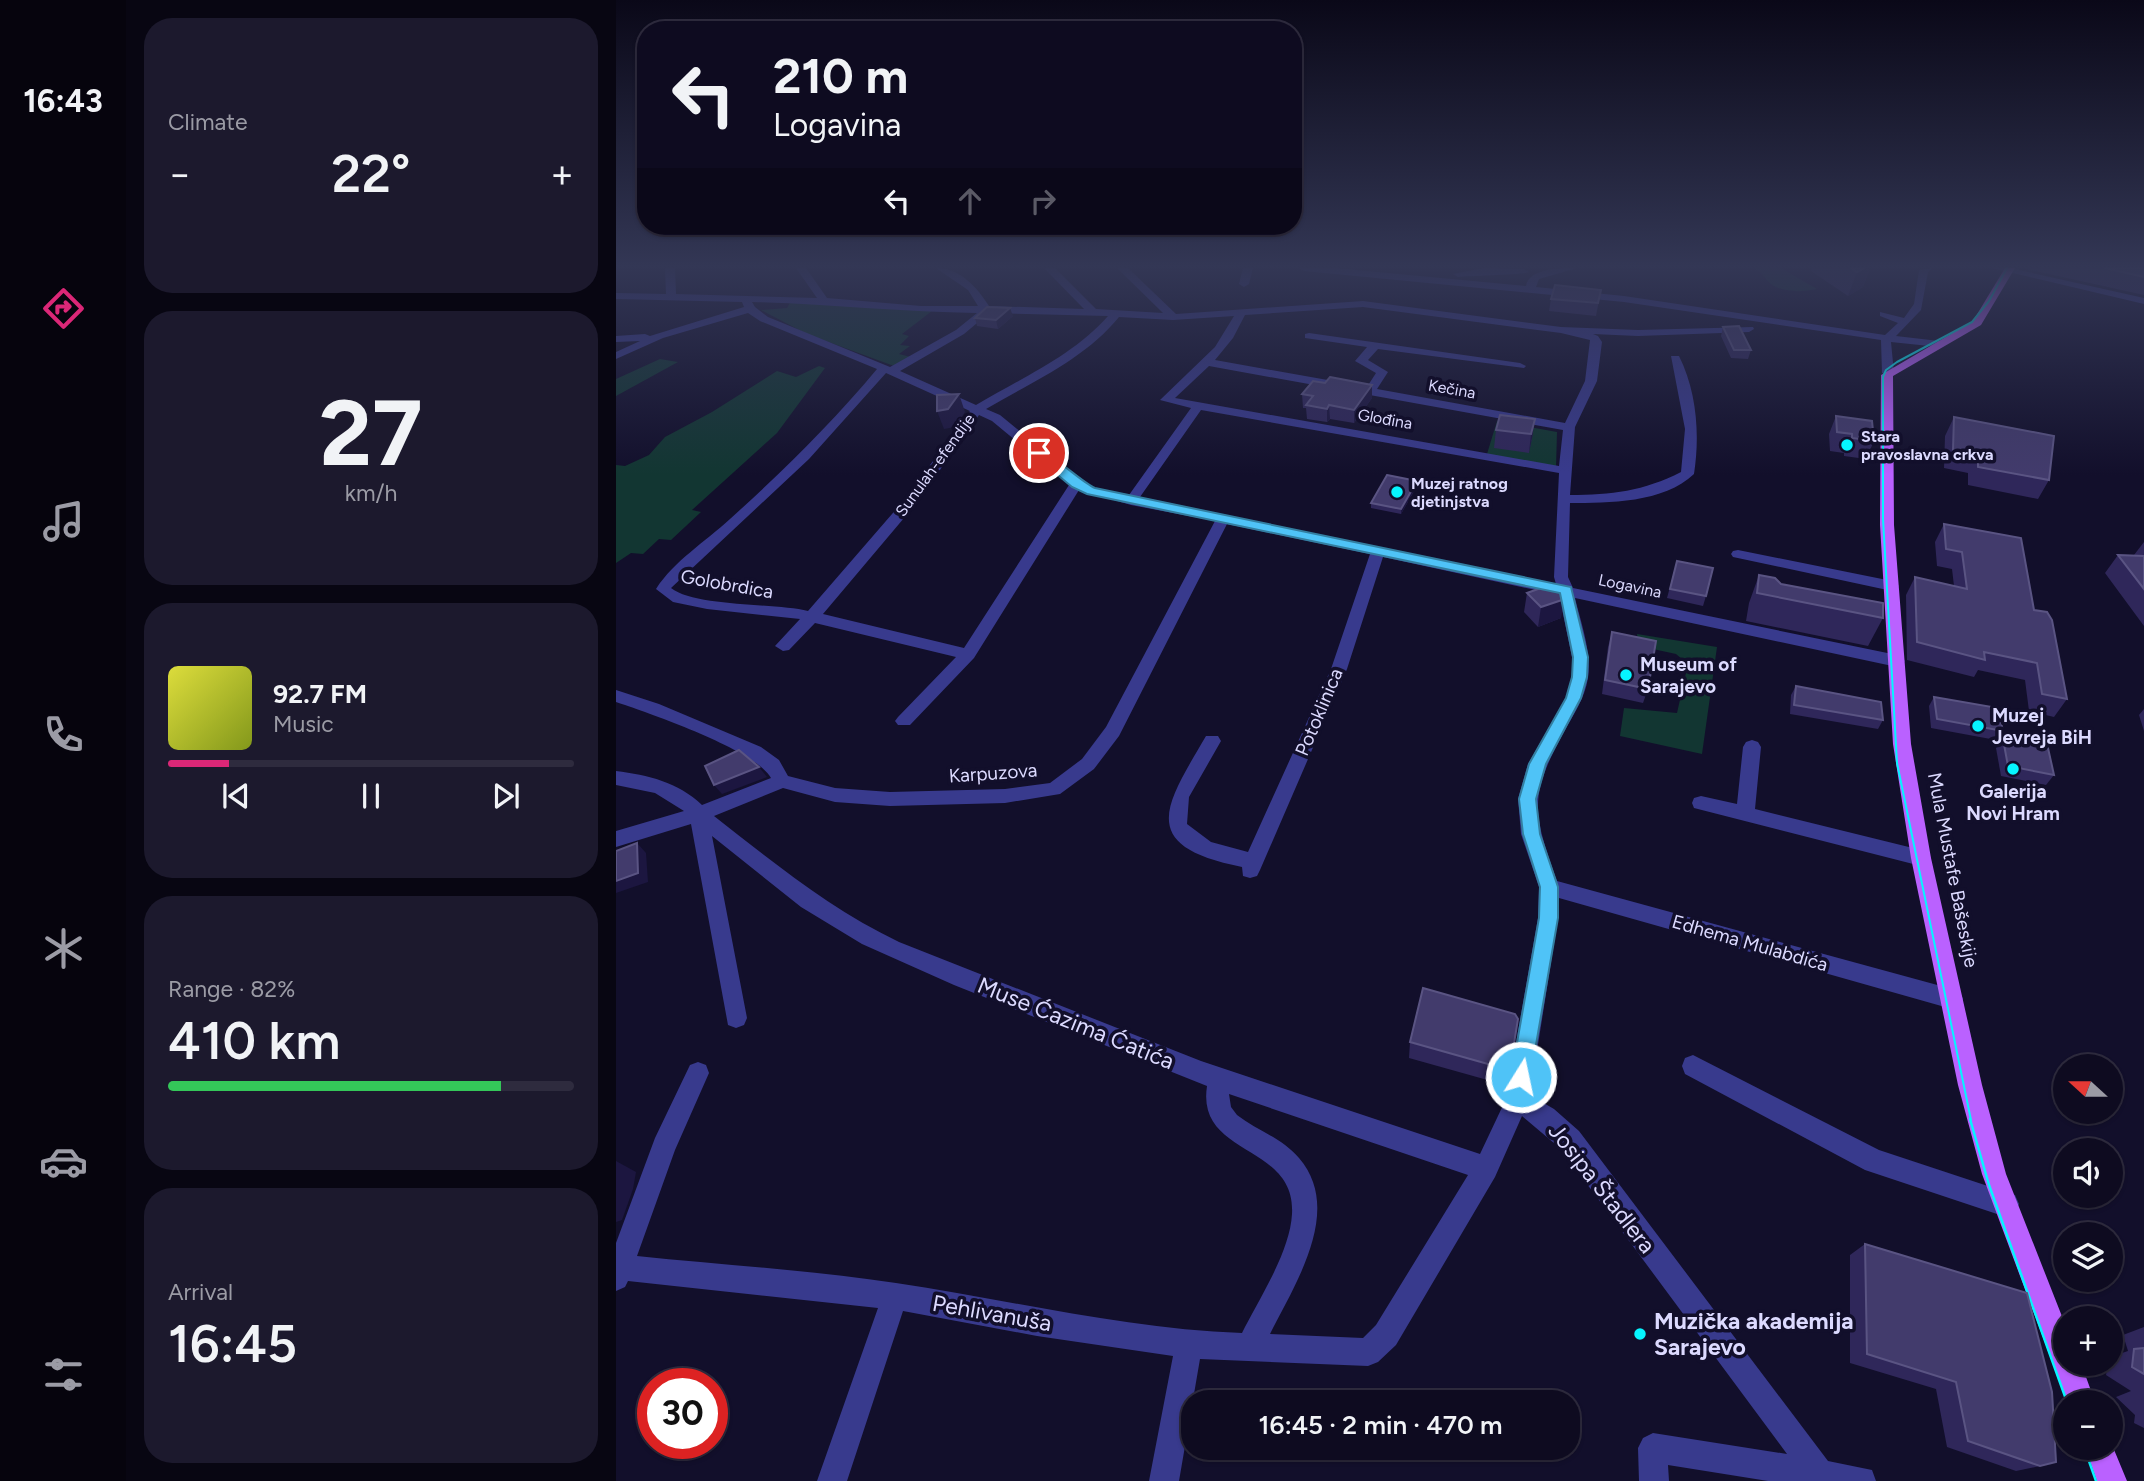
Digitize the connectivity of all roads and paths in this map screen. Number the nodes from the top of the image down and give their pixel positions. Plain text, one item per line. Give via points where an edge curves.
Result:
1 (647, 337) edge
2 (657, 337) edge
3 (805, 337) edge
4 (950, 337) edge
5 (1096, 337) edge
6 (1226, 337) edge
7 (1317, 337) edge
8 (1591, 337) edge
9 (1818, 337) edge
10 (1847, 337) edge
11 (1891, 337) edge
12 (1951, 337) edge
13 (616, 340) edge
14 (1885, 344) junction
15 (1939, 344) junction
16 (1375, 345) junction
17 (616, 356) edge
18 (1675, 358) dead end
19 (1206, 362) junction
20 (1521, 366) dead end
21 (887, 370) junction
22 (1888, 373) junction
23 (1370, 391) junction
24 (1198, 405) junction
25 (976, 409) junction
26 (1569, 427) junction
27 (1567, 471) junction
28 (1076, 484) junction
29 (1563, 499) junction
30 (1131, 501) junction
31 (1223, 519) junction
32 (1378, 551) junction
33 (1738, 554) dead end
34 (1892, 586) junction
35 (1566, 590) junction
36 (812, 617) junction
37 (783, 646) dead end
38 (968, 654) junction
39 (1897, 661) junction
40 (616, 696) edge
41 (904, 721) dead end
42 (1212, 741) dead end
43 (1752, 747) dead end
44 (616, 778) edge
45 (782, 781) junction
46 (1702, 803) dead end
47 (1745, 813) junction
48 (699, 814) junction
49 (616, 839) edge
50 (1921, 858) junction
51 (1549, 887) junction
52 (1952, 999) junction
53 (736, 1018) dead end
54 (1693, 1066) dead end
55 (698, 1073) dead end
56 (1220, 1080) junction
57 (1517, 1101) junction
58 (1486, 1168) junction
59 (2006, 1204) junction
60 (618, 1271) edge
61 (895, 1296) junction
62 (2053, 1327) edge
63 (1189, 1345) junction
64 (1249, 1349) junction
65 (2104, 1460) edge
66 (1821, 1478) edge
67 (832, 1481) edge
68 (1164, 1481) edge
69 (1654, 1481) edge
70 (1861, 1481) edge
71 (2112, 1481) edge

1 - 13 street
2 - 17 street
3 - 21 street, Logavina
4 - 21 street
5 - 25 street, Sunulah-efendije
6 - 19 street
7 - 16 street
8 - 26 street via 1597,342 1591,381
9 - 14 street
10 - 14 street
11 - 14 street
12 - 15 main road
14 - 15 street
14 - 22 street
15 - 22 main road
16 - 20 street
16 - 23 street via 1361,361 1382,372
18 - 29 street via 1691,407 1692,453 1687,474 1638,497
19 - 23 street, Kečina
19 - 24 street, Glođina via 1166,400
21 - 25 street, Logavina
21 - 36 street, Golobrdica via 663,589 673,597 707,604
22 - 34 main road, Mula Mustafe Bašeskije via 1887,525
23 - 26 street, Kečina
24 - 27 street, Glođina
24 - 30 street
25 - 28 street, Logavina via 996,418
25 - 36 street, Sunulah-efendije via 910,502
26 - 27 street
27 - 29 street
28 - 30 street, Logavina
28 - 38 street
29 - 35 street via 1560,577
30 - 31 street, Logavina
31 - 32 street, Logavina
31 - 45 street, Karpuzova via 1113,731 1088,764 1055,789 1005,796 890,799 835,795
32 - 35 street, Logavina
32 - 42 street, Potoklinica via 1339,669 1252,865 1194,845 1177,827 1180,797
33 - 34 street
34 - 39 main road, Mula Mustafe Bašeskije via 1889,628
35 - 39 street, Logavina
35 - 51 street via 1580,677 1574,698 1537,764 1527,799 1531,834
36 - 37 street, Sunulah-efendije
36 - 38 street, Golobrdica
38 - 41 street
39 - 50 main road, Mula Mustafe Bašeskije via 1902,744
40 - 45 street via 755,752 773,765
43 - 47 street
44 - 48 street, Muse Ćazima Ćatića via 662,787
45 - 48 street
46 - 47 street
47 - 50 street
48 - 49 street
48 - 53 street
48 - 56 street, Muse Ćazima Ćatića via 802,895 893,950
50 - 52 main road, Mula Mustafe Bašeskije
51 - 52 street, Edhema Mulabdića
51 - 57 street via 1546,939
52 - 59 main road, Mula Mustafe Bašeskije via 1994,1174
54 - 59 street via 1874,1161
55 - 60 street via 664,1147
56 - 58 street, Muse Ćazima Ćatića
56 - 64 street via 1215,1097 1226,1123 1289,1164 1303,1187 1305,1218 1295,1251
57 - 58 street
57 - 66 street, Josipa Štadlera via 1532,1107 1570,1140
58 - 64 street, Pehlivanuša via 1386,1335 1368,1352
59 - 62 main road, Mula Mustafe Bašeskije
60 - 61 street, Pehlivanuša
61 - 63 street, Pehlivanuša
61 - 67 street
63 - 64 street, Pehlivanuša
63 - 68 street
65 - 71 main road
66 - 69 street via 1653,1448
66 - 70 street

